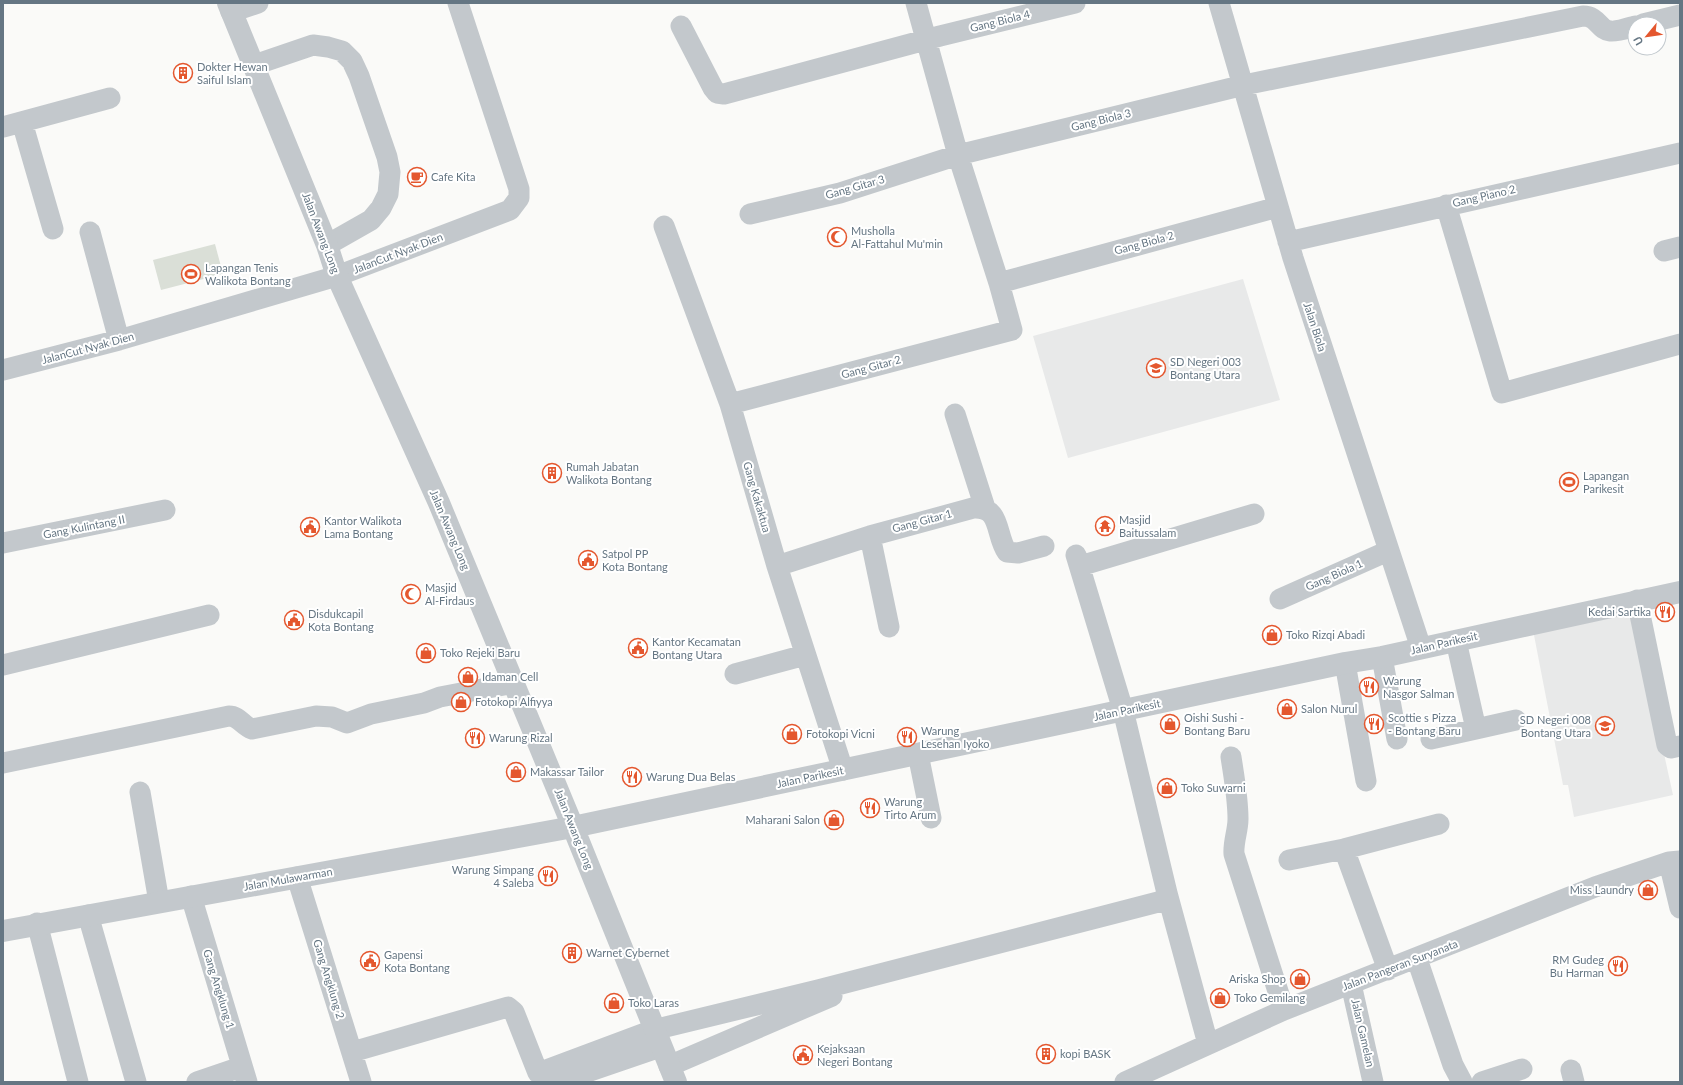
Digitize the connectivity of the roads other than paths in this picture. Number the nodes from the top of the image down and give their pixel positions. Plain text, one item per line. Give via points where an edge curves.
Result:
1 (258, 3) edge
2 (458, 3) edge
3 (916, 3) edge
4 (1075, 3) edge
5 (1219, 3) edge
6 (230, 7) edge
7 (1680, 15) edge
8 (1667, 18) edge
9 (681, 26) dead end
10 (1627, 28) edge
11 (933, 38) junction
12 (254, 64) junction
13 (1244, 85) junction
14 (110, 98) dead end
15 (12, 124) edge
16 (966, 153) junction
17 (1680, 153) edge
18 (1446, 205) junction
19 (1278, 207) junction
20 (750, 214) dead end
21 (664, 226) dead end
22 (53, 229) dead end
23 (90, 232) dead end
24 (1288, 242) junction
25 (327, 245) junction
26 (337, 276) junction
27 (1004, 281) junction
28 (119, 340) junction
29 (1680, 344) edge
30 (3, 370) edge
31 (730, 404) junction
32 (955, 414) dead end
33 (984, 508) junction
34 (165, 510) dead end
35 (1254, 514) dead end
36 (870, 536) junction
37 (3, 543) edge
38 (1044, 546) dead end
39 (1388, 551) junction
40 (777, 566) junction
41 (1680, 592) edge
42 (1280, 599) dead end
43 (1637, 600) junction
44 (209, 615) dead end
45 (889, 627) dead end
46 (1456, 641) junction
47 (1421, 648) junction
48 (806, 655) junction
49 (1382, 658) junction
50 (1345, 663) junction
51 (3, 665) edge
52 (735, 674) dead end
53 (514, 684) junction
54 (1123, 710) junction
55 (1516, 720) dead end
56 (1476, 729) junction
57 (1397, 739) dead end
58 (1431, 739) dead end
59 (1680, 746) edge
60 (918, 754) junction
61 (1230, 756) dead end
62 (3, 763) edge
63 (843, 770) junction
64 (1366, 781) dead end
65 (140, 792) dead end
66 (931, 818) dead end
67 (1439, 824) dead end
68 (573, 827) junction
69 (1344, 849) junction
70 (1289, 860) dead end
71 (1675, 861) edge
72 (297, 877) junction
73 (1167, 894) junction
74 (191, 896) junction
75 (159, 902) junction
76 (1680, 908) edge
77 (88, 915) junction
78 (37, 924) junction
79 (3, 930) edge
80 (1417, 959) junction
81 (1388, 970) junction
82 (1351, 984) junction
83 (836, 994) dead end
84 (1284, 1010) junction
85 (1208, 1044) junction
86 (352, 1052) junction
87 (665, 1056) edge
88 (1522, 1069) dead end
89 (244, 1074) edge
90 (78, 1082) edge
91 (136, 1082) edge
92 (197, 1082) edge
93 (361, 1082) edge
94 (558, 1082) edge
95 (1124, 1082) edge
96 (1373, 1082) edge
97 (1462, 1082) edge
98 (1482, 1082) edge

1 - 6 street
2 - 26 street, JalanCut Nyak Dien via 516,178 519,198 510,210
3 - 11 street
4 - 11 street, Gang Biola 4
5 - 13 street, Jalan Biola
6 - 12 street, Jalan Awang Long
7 - 8 street
9 - 11 street, Gang Biola 4 via 713,88 717,93 724,94
10 - 13 street, Gang Biola 3 via 1611,32 1593,18 1583,16
11 - 16 street
12 - 25 street, Jalan Awang Long
12 - 25 street via 313,45 342,52 352,61 359,76 387,157 390,172 388,194 371,220
13 - 16 street, Gang Biola 3
13 - 19 street, Jalan Biola
14 - 15 street
15 - 22 street
16 - 20 street, Gang Gitar 3 via 840,193
16 - 27 street
17 - 18 street, Gang Piano 2
18 - 24 street, Gang Piano 2
18 - 29 street via 1502,393
19 - 24 street, Jalan Biola
19 - 27 street, Gang Biola 2
21 - 31 street, Gang Kakaktua
23 - 28 street
24 - 39 street, Jalan Biola
25 - 26 street, Jalan Awang Long
26 - 28 street, JalanCut Nyak Dien
26 - 53 street, Jalan Awang Long via 439,503
27 - 31 street, Gang Gitar 2 via 1012,330
28 - 30 street, JalanCut Nyak Dien
31 - 40 street, Gang Kakaktua
32 - 33 street
33 - 36 street, Gang Gitar 1 via 973,508
33 - 38 street via 996,520 1007,552 1018,553
34 - 37 street, Gang Kulintang II
35 - 54 street via 1078,561
36 - 40 street, Gang Gitar 1
36 - 45 street
39 - 42 street, Gang Biola 1
39 - 47 street, Jalan Biola
40 - 48 street, Gang Kakaktua
41 - 43 street, Jalan Parikesit
43 - 46 street, Jalan Parikesit
43 - 59 street via 1667,745 1671,748
44 - 51 street
46 - 47 street, Jalan Parikesit
46 - 56 street
47 - 49 street, Jalan Parikesit
48 - 52 street
48 - 63 street, Gang Kakaktua
49 - 50 street, Jalan Parikesit
49 - 57 street
50 - 54 street, Jalan Parikesit
50 - 64 street
53 - 62 street via 440,697 371,714 347,723 332,717 316,716 252,729 236,717 229,716
53 - 68 street, Jalan Awang Long
54 - 60 street, Jalan Parikesit
54 - 73 street
55 - 56 street
56 - 58 street
60 - 63 street, Jalan Parikesit
60 - 66 street
61 - 84 street via 1238,802 1234,854
63 - 68 street, Jalan Parikesit
65 - 75 street
67 - 69 street
68 - 72 street, Jalan Mulawarman
68 - 87 street, Jalan Awang Long
69 - 70 street
69 - 81 street
71 - 76 street
71 - 80 street, Jalan Pangeran Suryanata via 1595,887
72 - 74 street, Jalan Mulawarman
72 - 86 street, Gang Angklung 2
73 - 85 street
73 - 87 street via 1162,901 818,990
74 - 75 street, Jalan Mulawarman
74 - 89 street, Gang Angklung 1
75 - 77 street, Jalan Mulawarman
77 - 78 street, Jalan Mulawarman
77 - 91 street
78 - 79 street, Jalan Mulawarman
78 - 90 street
80 - 81 street, Jalan Pangeran Suryanata
80 - 97 street via 1453,1065
81 - 82 street, Jalan Pangeran Suryanata
82 - 84 street, Jalan Pangeran Suryanata
82 - 96 street, Jalan Gamelan
83 - 87 street via 768,1025
84 - 85 street, Jalan Pangeran Suryanata
85 - 95 street, Jalan Pangeran Suryanata
86 - 87 street via 508,1007 514,1012 538,1073
86 - 93 street, Gang Angklung 2
87 - 94 street
88 - 98 street
89 - 92 street

